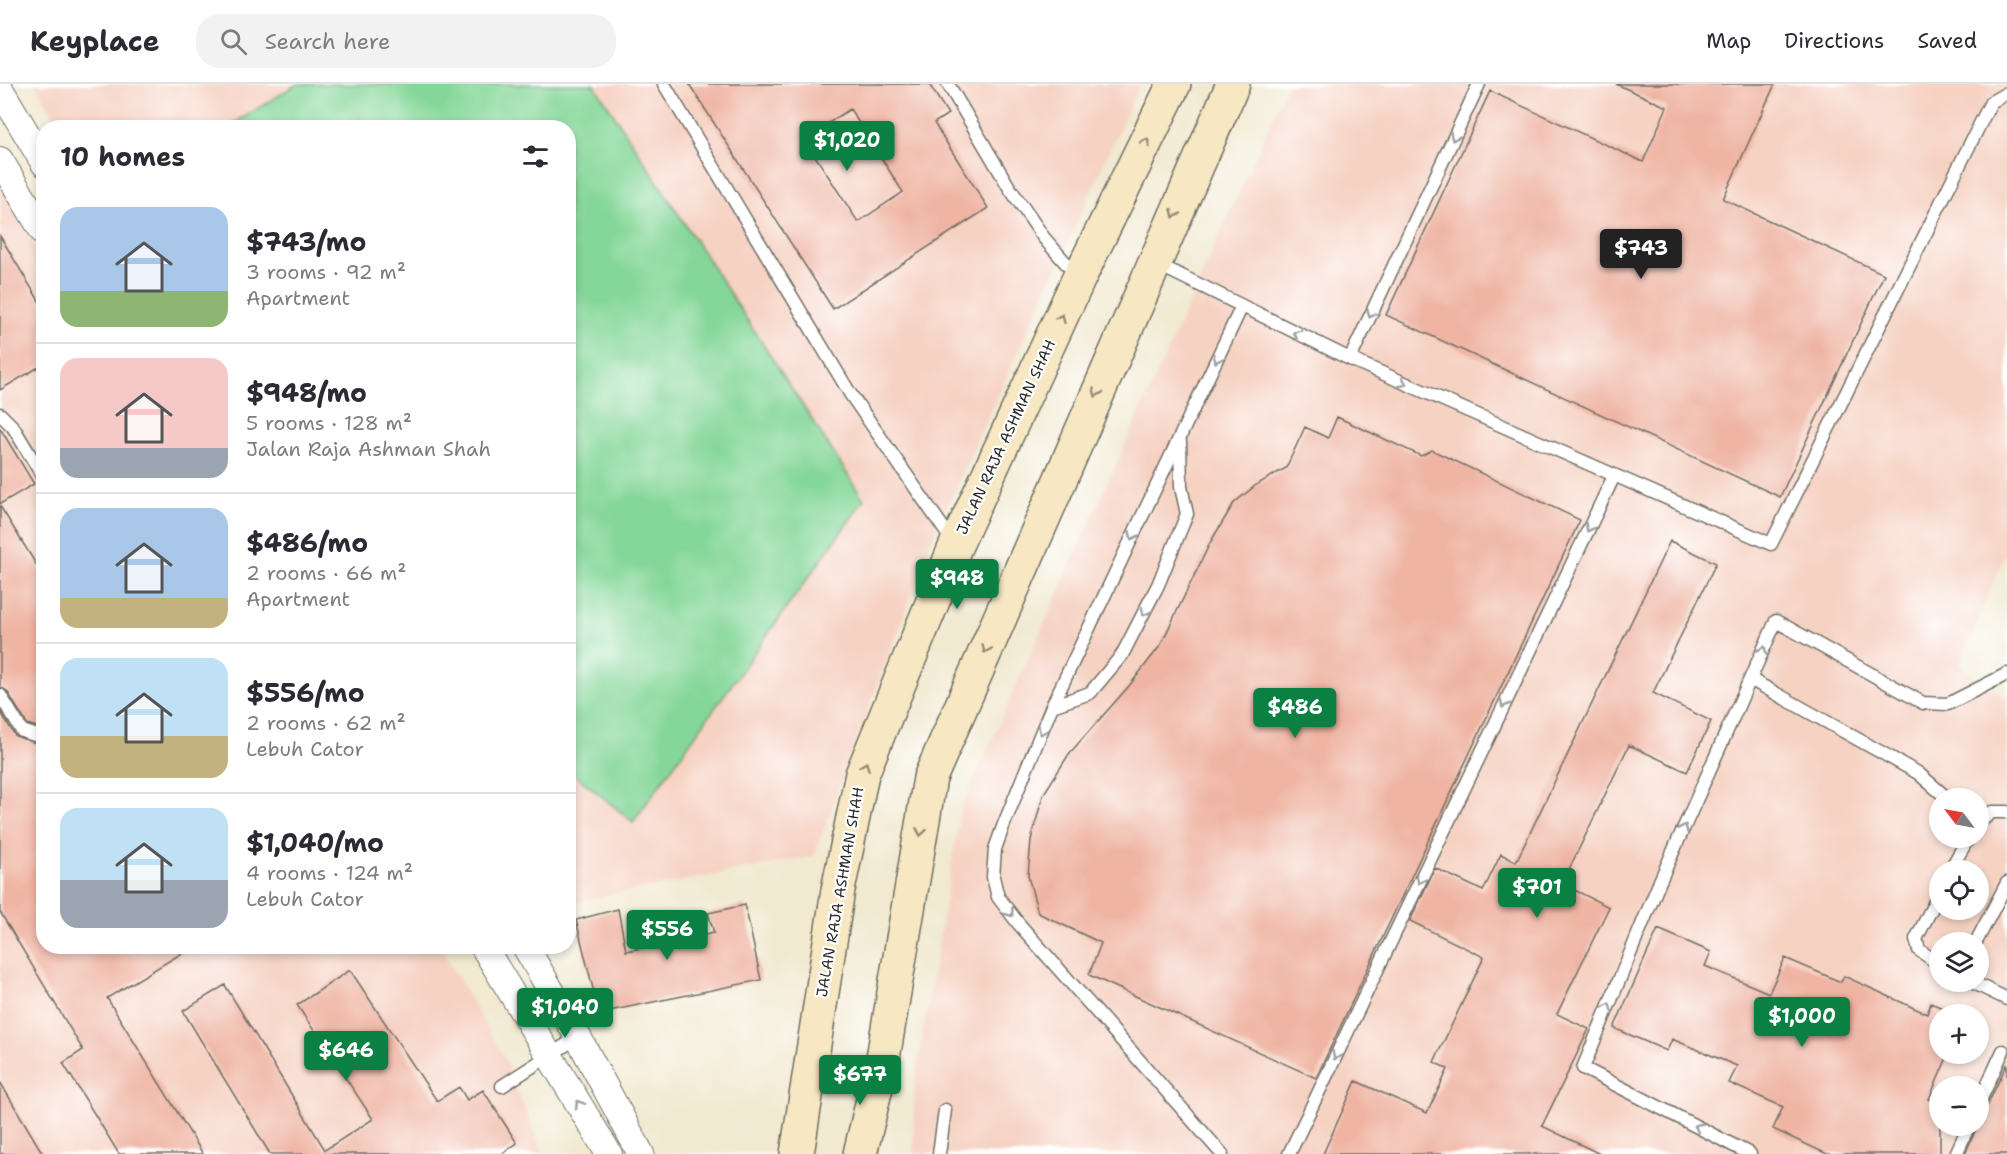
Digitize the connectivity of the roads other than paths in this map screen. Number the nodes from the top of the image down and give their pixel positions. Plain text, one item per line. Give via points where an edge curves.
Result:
1 (664, 84) edge
2 (948, 84) edge
3 (1174, 84) edge
4 (1233, 84) edge
5 (1479, 84) edge
6 (0, 89) edge
7 (2007, 93) edge
8 (36, 150) edge
9 (0, 160) edge
10 (36, 220) edge
11 (1153, 263) junction
12 (1079, 278) junction
13 (1242, 306) junction
14 (1350, 360) junction
15 (0, 414) edge
16 (1180, 437) junction
17 (36, 465) edge
18 (1614, 476) junction
19 (956, 545) junction
20 (2007, 674) edge
21 (1750, 679) junction
22 (0, 695) edge
23 (1052, 706) junction
24 (36, 735) edge
25 (1935, 788) edge
26 (2007, 812) edge
27 (1989, 814) edge
28 (2007, 884) edge
29 (1929, 914) edge
30 (1981, 932) edge
31 (488, 954) edge
32 (530, 954) edge
33 (1929, 958) edge
34 (1989, 990) edge
35 (2007, 999) edge
36 (578, 1037) junction
37 (2003, 1051) dead end
38 (550, 1055) junction
39 (883, 1058) junction
40 (1989, 1081) edge
41 (502, 1086) dead end
42 (945, 1110) dead end
43 (1964, 1136) edge
44 (641, 1152) edge
45 (609, 1154) edge
46 (797, 1154) edge
47 (860, 1154) edge
48 (883, 1154) edge
49 (939, 1154) edge
50 (1222, 1154) edge
51 (1290, 1154) edge
52 (1750, 1154) edge
53 (1956, 1154) edge

1 - 19 lane via 851,395
2 - 12 lane via 1009,187 1044,238
12 -> 3 main road, JALAN RAJA ASHMAN SHAH
4 -> 11 main road
5 -> 14 lane
6 - 8 street
7 - 18 lane via 1991,102 1771,543
9 - 10 street
11 - 13 lane
11 -> 39 main road via 930,778
19 -> 12 main road, JALAN RAJA ASHMAN SHAH
14 -> 13 lane
13 -> 16 lane
14 -> 18 lane
15 - 17 lane via 13,427
16 -> 23 lane
16 -> 23 lane via 1181,486 1187,514 1158,585 1122,655 1090,693
18 -> 51 lane
46 -> 19 main road, JALAN RAJA ASHMAN SHAH via 838,890 862,774
21 -> 20 lane via 1776,621 1923,703 1948,704
21 - 25 lane via 1918,773
52 -> 21 lane via 1583,1068 1652,899
22 - 24 lane via 22,731
23 -> 50 lane via 995,849 993,877 998,897
26 - 27 lane
28 - 30 lane
29 - 33 lane via 1916,939 1918,950
31 - 38 street
32 - 36 street
34 - 35 lane
36 - 38 lane
36 - 44 street
37 - 40 lane
38 - 41 lane
45 -> 38 street
39 - 47 main road
39 - 48 main road
42 - 49 lane
43 - 53 lane

